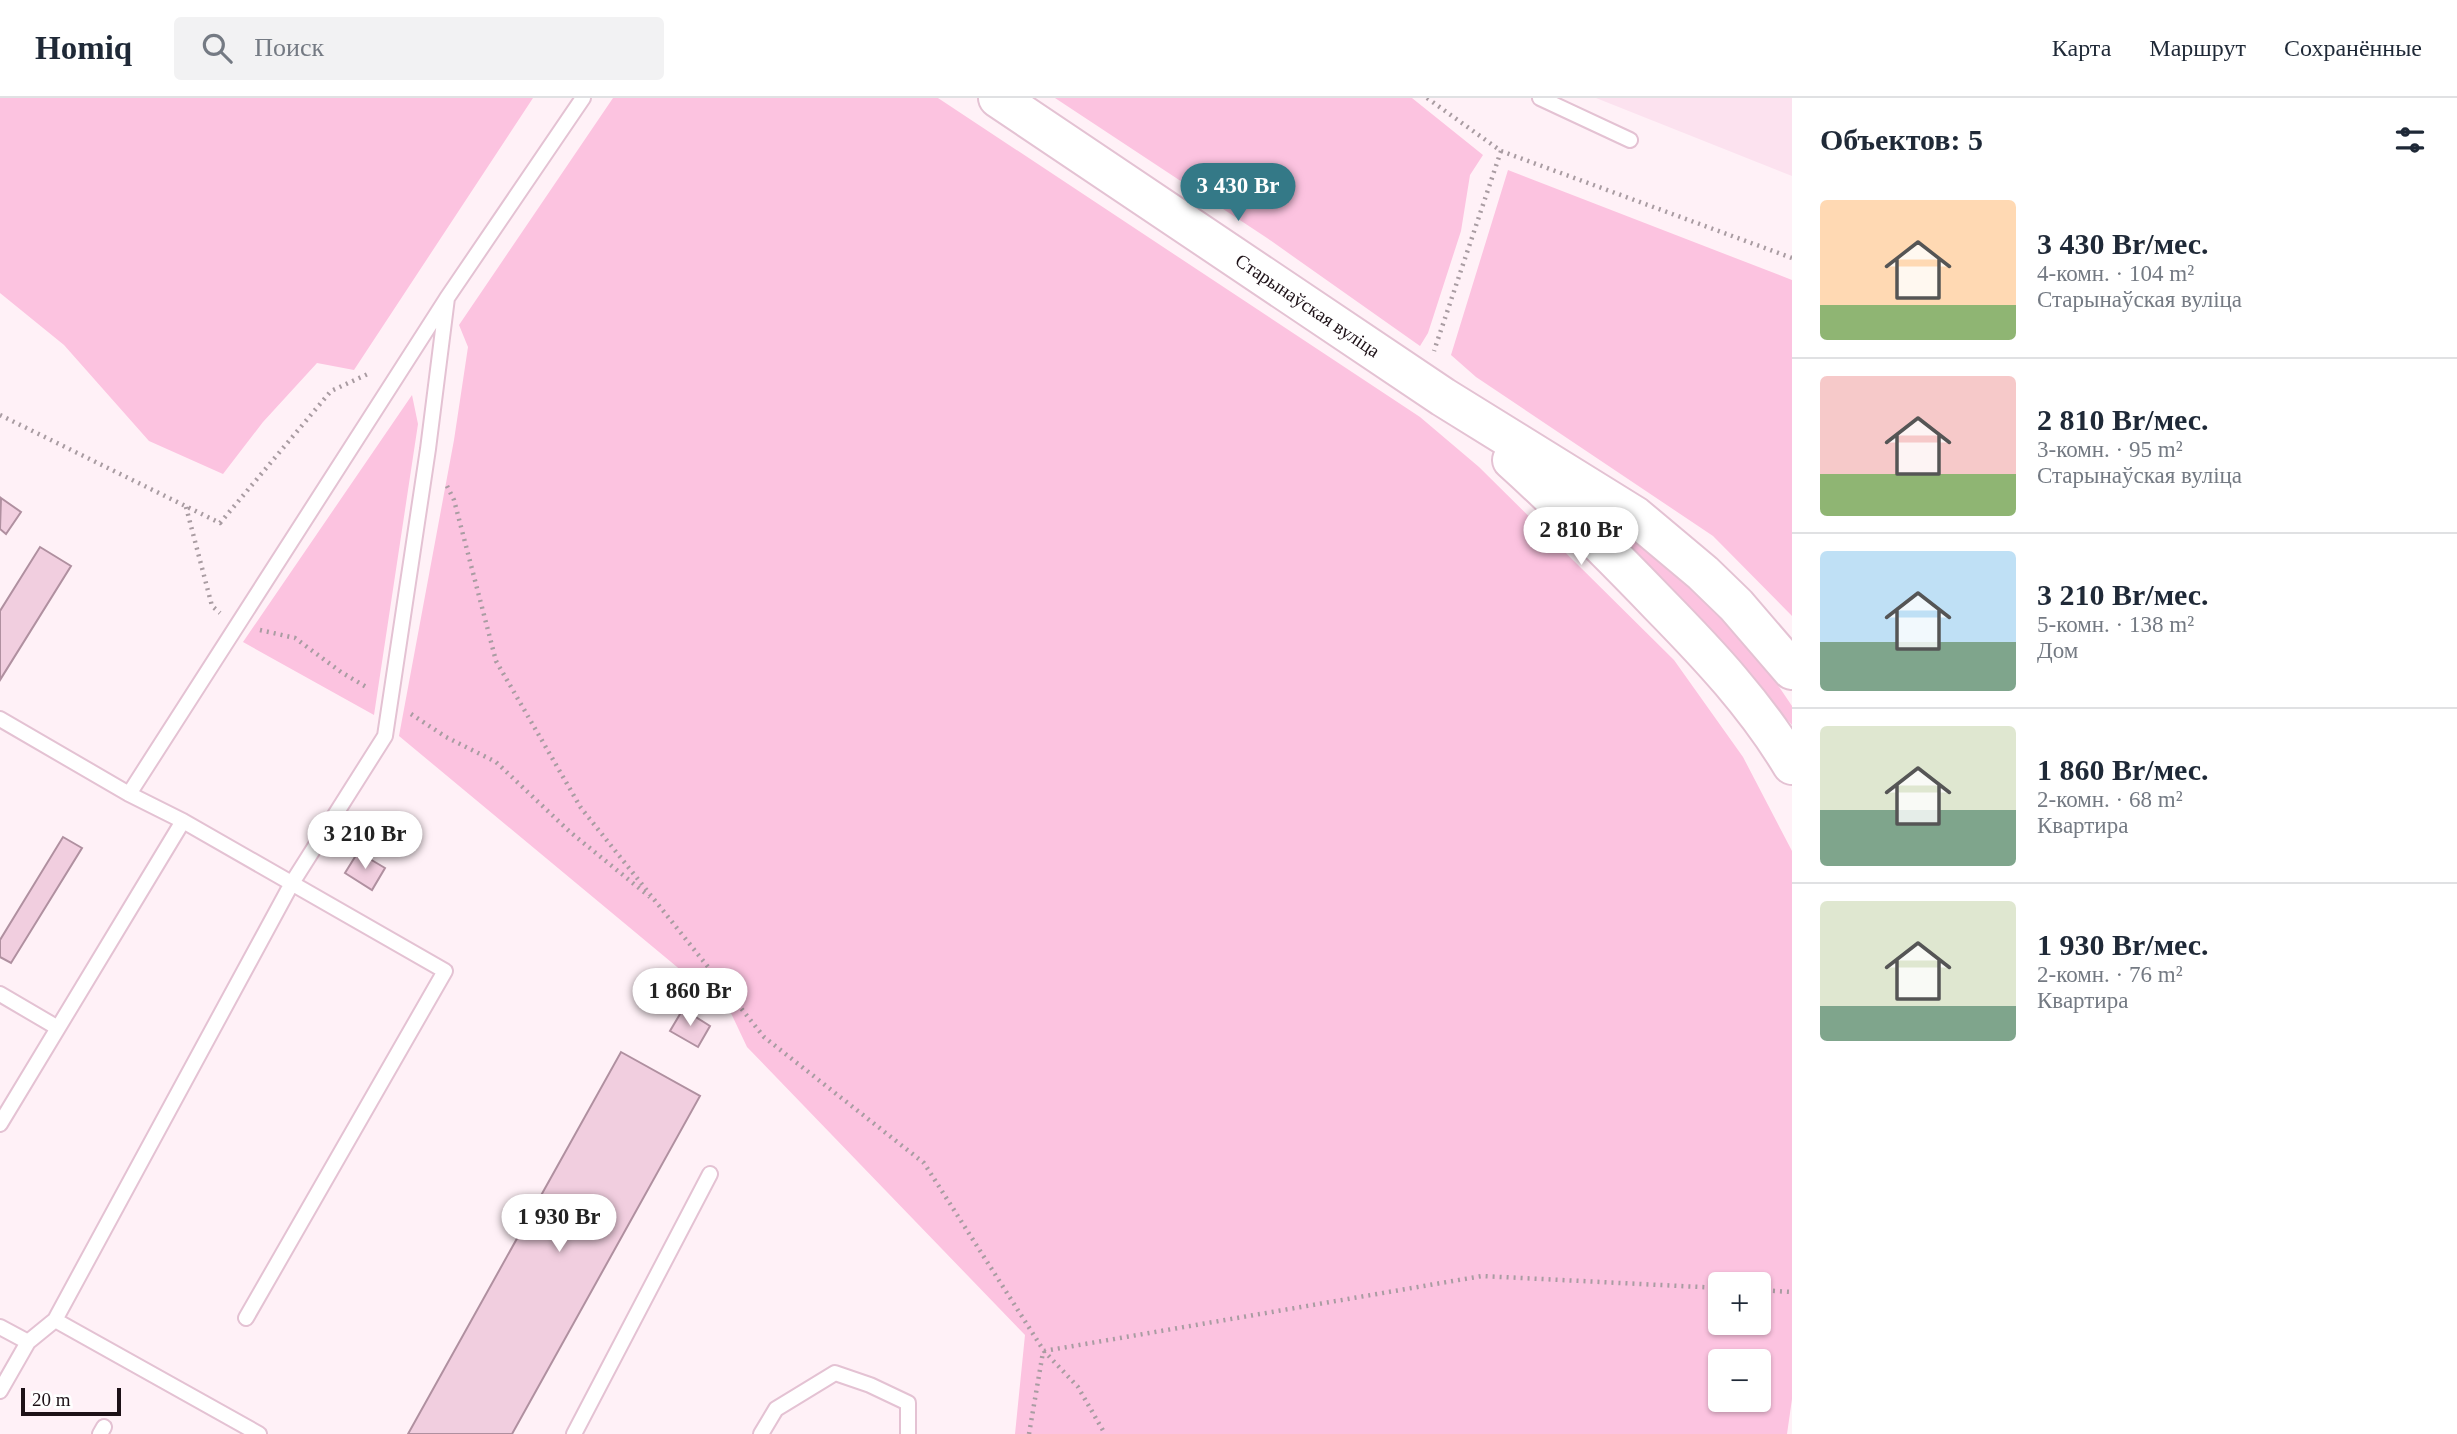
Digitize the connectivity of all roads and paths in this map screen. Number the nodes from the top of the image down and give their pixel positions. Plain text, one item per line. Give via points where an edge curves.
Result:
1 (583, 98) edge
2 (998, 98) edge
3 (1427, 98) edge
4 (1540, 98) edge
5 (1630, 140) dead end
6 (1502, 151) junction
7 (1792, 258) edge
8 (447, 298) junction
9 (412, 354) junction
10 (1429, 387) junction
11 (0, 415) edge
12 (428, 449) junction
13 (1792, 670) edge
14 (0, 719) edge
15 (1792, 765) edge
16 (129, 794) junction
17 (183, 821) junction
18 (292, 883) junction
19 (0, 994) edge
20 (58, 1028) junction
21 (0, 1124) edge
22 (710, 1174) dead end
23 (1708, 1287) edge
24 (1771, 1291) edge
25 (1792, 1292) edge
26 (246, 1318) dead end
27 (55, 1320) junction
28 (0, 1327) edge
29 (28, 1342) junction
30 (1044, 1351) junction
31 (0, 1391) edge
32 (258, 1434) edge
33 (574, 1434) edge
34 (761, 1434) edge
35 (908, 1434) edge
36 (1030, 1434) edge
37 (1105, 1434) edge

1 - 8 lane
2 - 10 main road, Старынаўская вуліца
3 - 6 path
4 - 5 lane
6 - 7 path
6 - 10 path via 1436,347
8 - 9 lane
8 - 12 lane
9 - 11 path via 331,391 220,523
9 - 16 lane
10 - 13 main road, Старынаўская вуліца via 1634,516 1736,605
10 - 15 main road, Старынаўская вуліца via 1542,487 1695,642 1753,705
12 - 18 lane via 385,736
12 - 30 path via 454,500 496,661 581,808 764,1037 924,1163
14 - 16 lane
16 - 17 lane
17 - 18 lane
17 - 20 lane
18 - 26 lane via 445,971
18 - 27 lane
19 - 20 lane
20 - 21 lane
22 - 33 lane
23 - 30 path via 1482,1276
24 - 25 path
27 - 29 lane
27 - 32 lane
28 - 29 lane
29 - 31 lane
30 - 36 path
30 - 37 path via 1078,1387
34 - 35 lane via 776,1409 835,1373 908,1403

